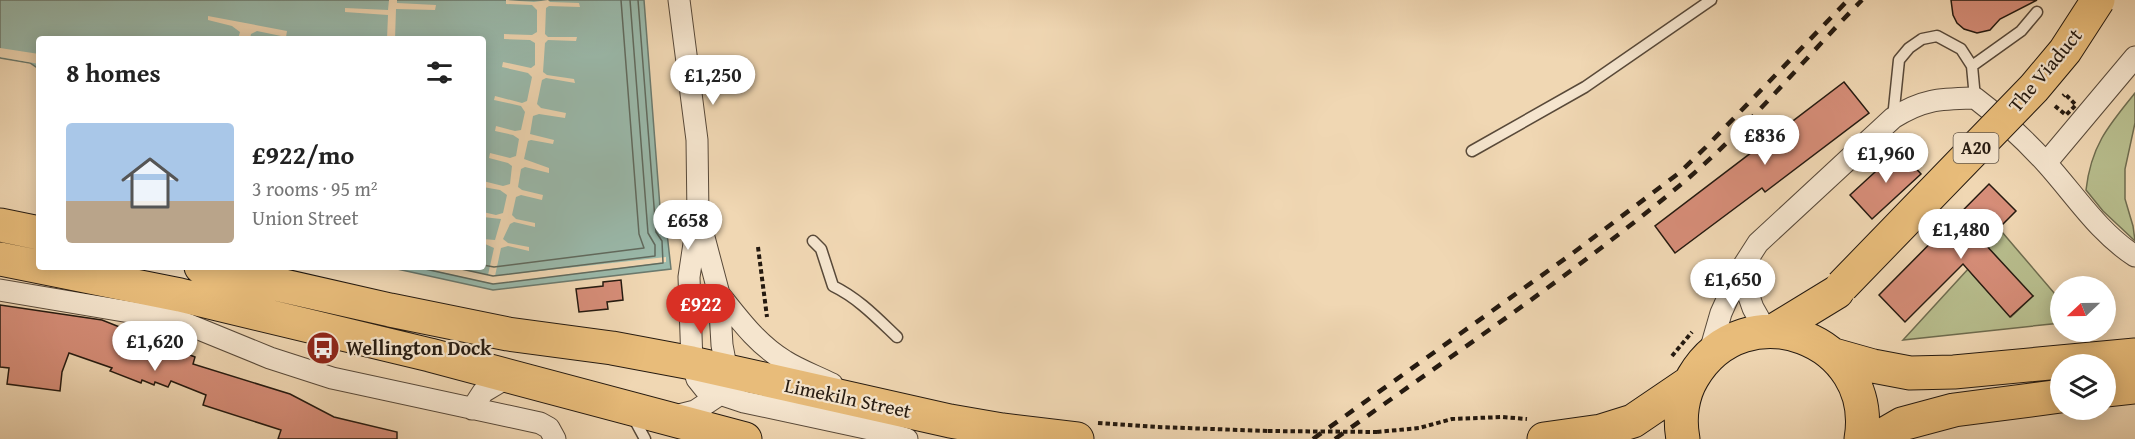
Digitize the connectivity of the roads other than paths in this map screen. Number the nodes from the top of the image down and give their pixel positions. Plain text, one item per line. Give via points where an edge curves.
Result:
1 (679, 0) edge
2 (1712, 0) edge
3 (2098, 0) edge
4 (2037, 12) dead end
5 (2135, 57) edge
6 (1972, 66) junction
7 (1975, 98) junction
8 (1893, 118) junction
9 (1472, 151) dead end
10 (2046, 163) junction
11 (698, 217) junction
12 (0, 225) edge
13 (36, 232) edge
14 (813, 241) dead end
15 (2135, 256) edge
16 (0, 259) edge
17 (36, 269) edge
18 (40, 270) edge
19 (214, 270) edge
20 (1740, 271) junction
21 (1840, 289) junction
22 (0, 290) edge
23 (719, 294) junction
24 (178, 308) junction
25 (1769, 331) junction
26 (897, 337) dead end
27 (1828, 351) junction
28 (2135, 355) edge
29 (692, 363) junction
30 (1688, 367) junction
31 (510, 376) junction
32 (723, 383) junction
33 (2135, 387) edge
34 (2116, 389) edge
35 (2050, 397) edge
36 (863, 402) junction
37 (472, 408) junction
38 (656, 429) edge
39 (1541, 429) edge
40 (707, 435) edge
41 (555, 439) edge
42 (745, 439) edge
43 (908, 439) edge
44 (1077, 439) edge
45 (1683, 439) edge
46 (1861, 439) edge
47 (1876, 439) edge

1 - 11 street via 697,140
2 - 9 lane via 1586,87
3 - 21 highway, The Viaduct / A20, bridge via 2065,51 2034,88
4 - 6 lane via 2021,31
5 - 10 street
6 - 7 lane
6 - 8 lane via 1961,49 1937,36 1922,39 1899,60
7 - 8 street via 1928,101
7 - 10 street
8 - 20 street via 1758,243
10 - 15 street via 2117,244
11 - 23 street
11 - 29 street via 689,277
12 - 13 highway
14 - 26 lane via 821,249 833,286 866,307
16 - 17 highway
18 - 24 highway
19 - 29 highway, Limekiln Street via 396,312
20 - 25 street via 1753,308
20 - 30 street via 1721,313
21 - 25 highway, The Viaduct / A20
21 - 27 highway, The Viaduct / A20 via 1822,329
22 - 24 street
23 - 32 street
23 - 36 street via 772,353
24 - 31 highway
24 - 37 street via 270,358 332,378
25 - 27 highway via 1798,335
25 - 30 highway via 1744,335
27 - 28 highway via 1910,373
27 - 46 highway via 1847,370 1856,388 1862,408
29 - 32 highway, Limekiln Street
30 - 39 highway via 1633,421 1601,431
30 - 45 highway via 1681,416
31 - 37 street via 483,392
31 - 38 highway via 627,406
32 - 36 highway, Limekiln Street
32 - 38 street via 695,411
32 - 43 street via 744,402
33 - 34 highway
35 - 47 highway via 1954,410 1902,424
36 - 44 highway, Limekiln Street via 1002,430
37 - 41 street via 540,423 549,428
38 - 40 highway
40 - 42 highway

